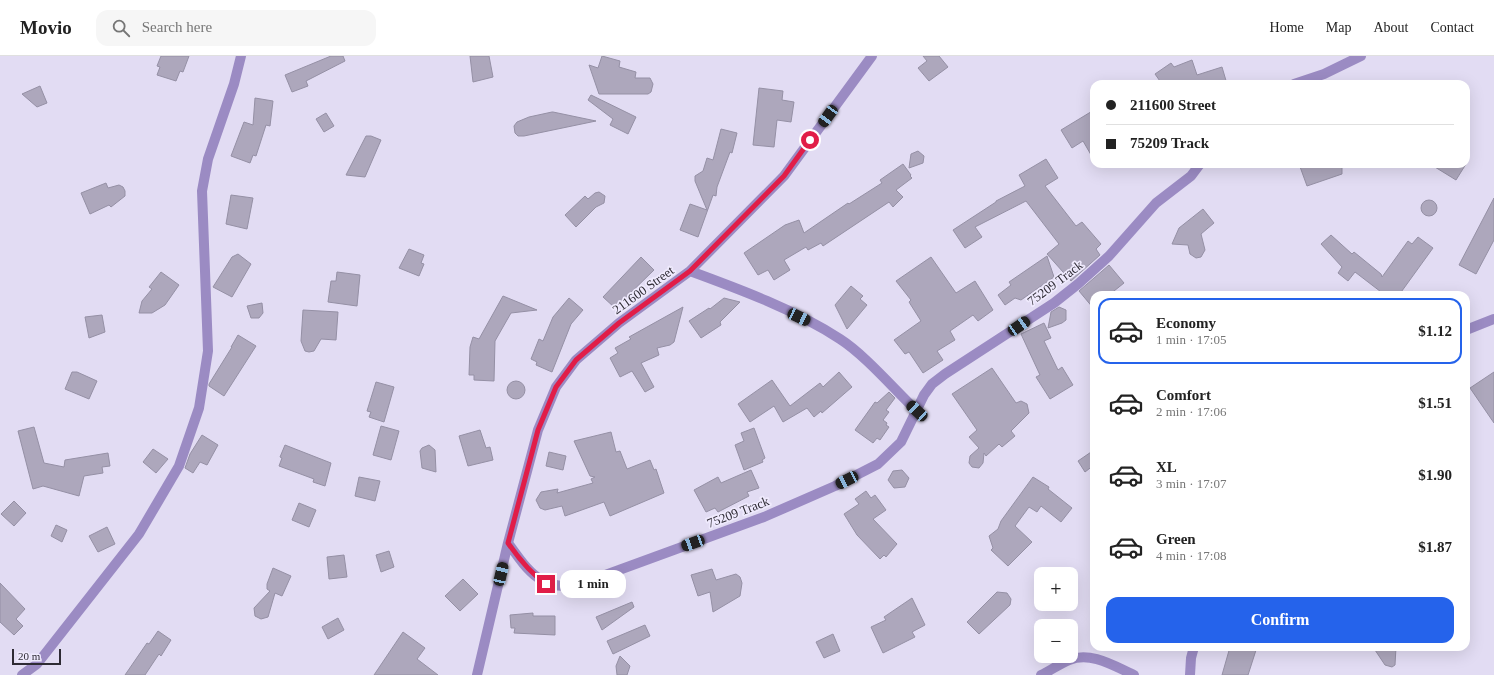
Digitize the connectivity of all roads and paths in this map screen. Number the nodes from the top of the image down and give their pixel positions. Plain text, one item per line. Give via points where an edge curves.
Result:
1 (241, 56) edge
2 (872, 56) edge
3 (1361, 56) edge
4 (1306, 80) edge
5 (1197, 168) edge
6 (690, 271) junction
7 (1494, 319) edge
8 (1470, 328) edge
9 (917, 411) junction
10 (508, 543) junction
11 (1193, 651) edge
12 (22, 675) edge
13 (477, 675) edge
14 (1041, 675) edge
15 (1134, 675) edge
16 (1190, 675) edge

1 - 12 street via 208,159 202,191 208,351 199,408 179,466 139,534 37,664
2 - 6 street, 211600 Street via 784,176
3 - 4 street
5 - 9 street, 75209 Track via 1191,176 1156,203 1109,256 1078,284 1054,303 932,384
6 - 9 street via 732,286 841,339
6 - 10 street, 211600 Street via 619,323 576,360 556,387 538,430
7 - 8 street
9 - 10 street, 75209 Track via 901,442 878,464 764,517 578,585 567,587 546,584 532,573
10 - 13 street, 211600 Street
11 - 16 street
14 - 15 street via 1068,660 1083,656

